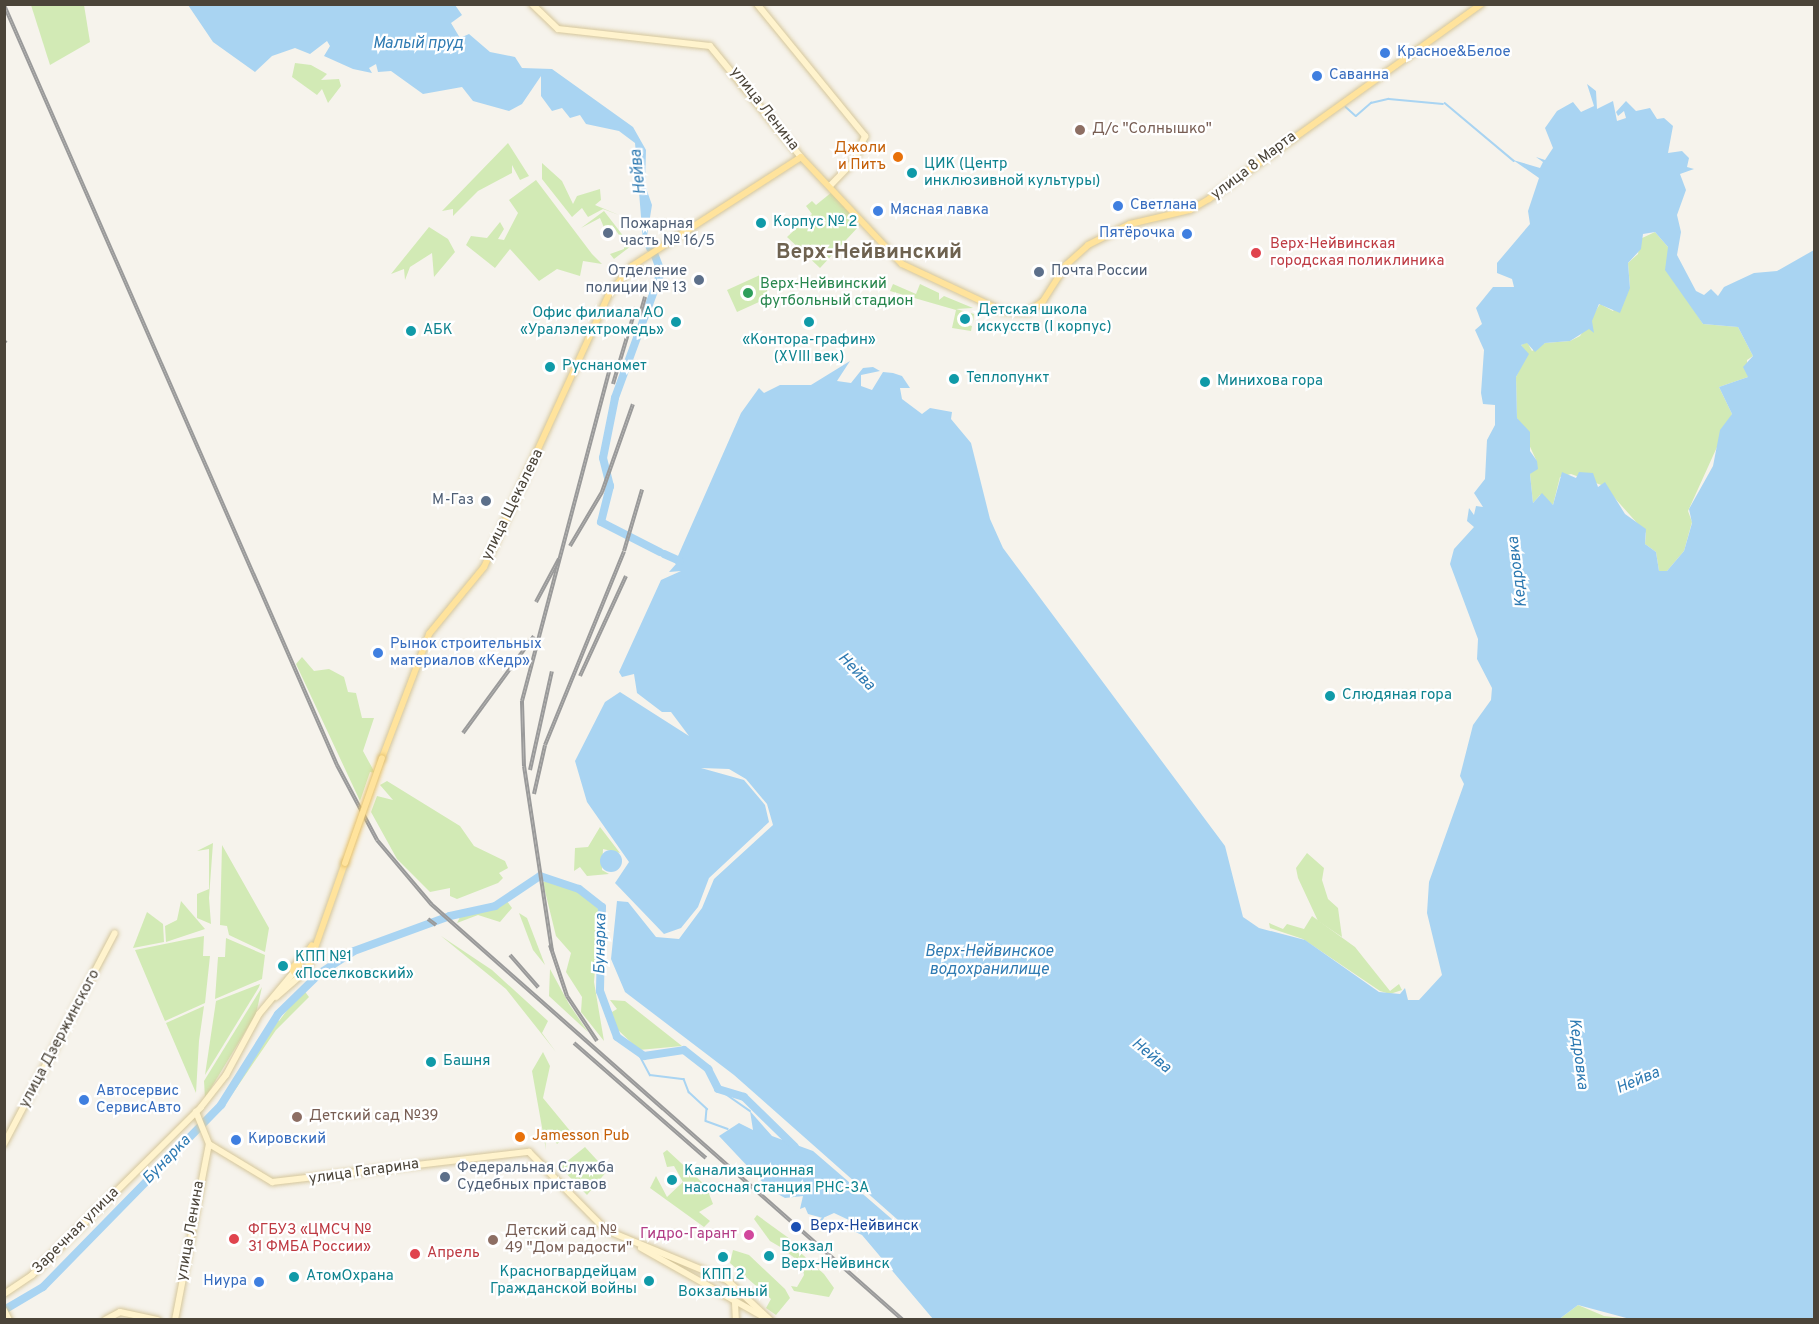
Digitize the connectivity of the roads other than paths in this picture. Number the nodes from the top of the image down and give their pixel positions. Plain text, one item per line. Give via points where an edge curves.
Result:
1 (532, 4) edge
2 (757, 4) edge
3 (1481, 4) edge
4 (801, 158) junction
5 (831, 185) junction
6 (1028, 312) joint
7 (115, 933) dead end
8 (315, 940) junction
9 (295, 973) junction
10 (197, 1115) junction
11 (4, 1144) edge
12 (209, 1144) junction
13 (663, 1256) junction
14 (4, 1294) edge
15 (751, 1299) junction
16 (735, 1303) junction
17 (4, 1310) edge
18 (753, 1312) junction
19 (9, 1320) edge
20 (105, 1320) edge
21 (158, 1320) edge
22 (175, 1320) edge
23 (736, 1320) edge
24 (751, 1320) edge
25 (769, 1320) edge

1 - 4 street, улица Ленина via 558,29 688,40 713,48
2 - 5 street via 865,136 855,160
3 - 6 main road, улица 8 Марта via 1209,199 1190,210 1130,224 1088,245 1066,265 1043,301
4 - 5 main road, улица Ленина
4 - 8 main road, улица Щекалева, bridge via 621,275 609,294 484,567 429,634
5 - 6 main road, улица Ленина via 902,264 1003,311
7 - 11 street, улица Дзержинского
8 - 9 main road
8 - 9 main road
9 - 10 street, Заречная улица via 259,1014 219,1087
10 - 12 street
10 - 14 street, Заречная улица via 32,1275
12 - 13 street, улица Гагарина via 272,1182 529,1152 601,1225
12 - 22 street, улица Ленина
13 - 15 street via 727,1280
13 - 16 street
15 - 18 street
15 - 25 street
16 - 18 street
16 - 23 street
17 - 19 street
18 - 24 street
18 - 25 street
20 - 21 street via 120,1312

